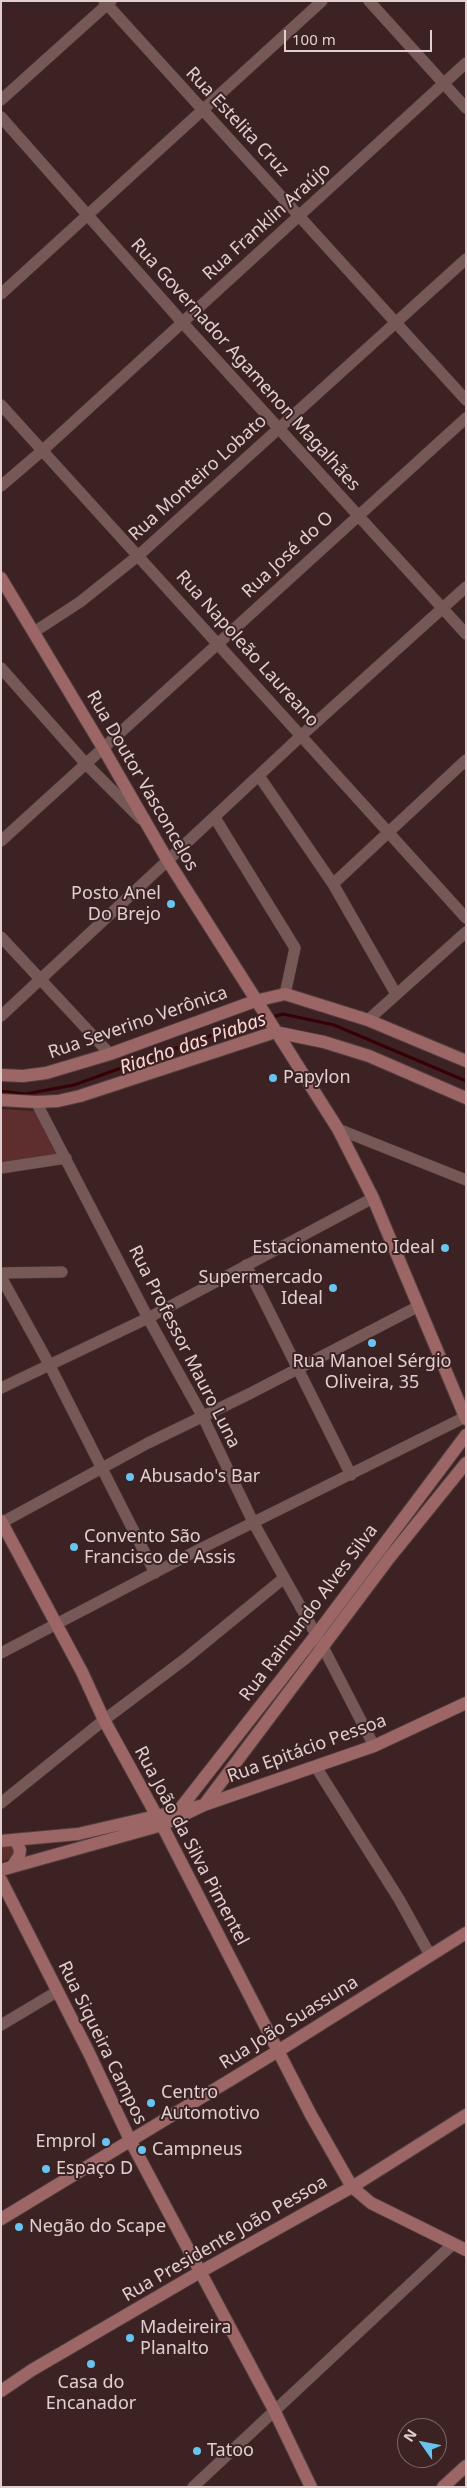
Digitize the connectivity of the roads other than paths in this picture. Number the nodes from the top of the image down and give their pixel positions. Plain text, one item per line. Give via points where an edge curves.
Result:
1 (322, 1) edge
2 (369, 1) edge
3 (107, 2) edge
4 (466, 63) edge
5 (444, 84) junction
6 (1, 100) edge
7 (466, 108) edge
8 (202, 110) junction
9 (1, 117) edge
10 (88, 215) junction
11 (300, 216) junction
12 (466, 259) edge
13 (1, 294) edge
14 (182, 322) junction
15 (395, 323) junction
16 (466, 400) edge
17 (1, 405) edge
18 (466, 418) edge
19 (280, 428) junction
20 (43, 450) junction
21 (1, 486) edge
22 (358, 515) junction
23 (139, 555) junction
24 (1, 578) edge
25 (466, 587) edge
26 (442, 608) junction
27 (34, 632) junction
28 (466, 634) edge
29 (218, 643) junction
30 (1, 668) edge
31 (302, 736) junction
32 (104, 748) junction
33 (466, 760) edge
34 (86, 764) junction
35 (260, 776) junction
36 (215, 818) junction
37 (147, 826) junction
38 (388, 832) junction
39 (1, 841) edge
40 (168, 861) junction
41 (333, 884) junction
42 (466, 918) edge
43 (466, 932) edge
44 (1, 937) edge
45 (41, 980) junction
46 (286, 994) junction
47 (396, 994) junction
48 (257, 1005) junction
49 (1, 1016) edge
50 (368, 1020) junction
51 (274, 1030) junction
52 (110, 1054) junction
53 (466, 1061) edge
54 (1, 1075) edge
55 (466, 1098) edge
56 (1, 1100) edge
57 (36, 1102) junction
58 (338, 1129) junction
59 (66, 1158) junction
60 (1, 1168) edge
61 (466, 1180) edge
62 (373, 1198) junction
63 (246, 1265) junction
64 (62, 1272) dead end
65 (1, 1273) edge
66 (1, 1277) edge
67 (418, 1307) junction
68 (148, 1318) junction
69 (49, 1364) junction
70 (299, 1368) junction
71 (1, 1388) edge
72 (203, 1417) junction
73 (465, 1418) edge
74 (466, 1435) edge
75 (466, 1463) edge
76 (100, 1469) junction
77 (351, 1475) junction
78 (419, 1495) junction
79 (432, 1505) junction
80 (2, 1522) edge
81 (253, 1522) junction
82 (380, 1548) junction
83 (390, 1557) junction
84 (155, 1574) junction
85 (284, 1578) junction
86 (57, 1626) junction
87 (316, 1635) junction
88 (323, 1647) junction
89 (1, 1653) edge
90 (466, 1703) edge
91 (104, 1720) junction
92 (374, 1746) junction
93 (231, 1766) junction
94 (316, 1767) junction
95 (246, 1789) junction
96 (1, 1803) edge
97 (204, 1805) junction
98 (179, 1810) junction
99 (159, 1820) junction
100 (16, 1840) junction
101 (1, 1841) edge
102 (7, 1869) edge
103 (1, 1880) edge
104 (466, 1933) edge
105 (430, 1955) junction
106 (58, 1991) junction
107 (1, 2025) edge
108 (278, 2051) junction
109 (466, 2115) edge
110 (130, 2140) junction
111 (352, 2187) junction
112 (1, 2219) edge
113 (453, 2244) junction
114 (466, 2250) edge
115 (200, 2272) junction
116 (1, 2391) edge
117 (274, 2410) junction
118 (466, 2466) edge
119 (193, 2487) edge
120 (311, 2487) edge
121 (443, 2487) edge

1 - 8 street
2 - 5 street
3 - 6 street
3 - 8 street, Rua Estelita Cruz
4 - 5 street, Rua Franklin Araújo
5 - 7 street
5 - 11 street, Rua Franklin Araújo
8 - 10 street
8 - 11 street, Rua Estelita Cruz
9 - 10 street, Rua Governador Agamenon Magalhães
10 - 13 street
10 - 14 street, Rua Governador Agamenon Magalhães
11 - 14 street, Rua Franklin Araújo
11 - 15 street, Rua Estelita Cruz
12 - 15 street, Rua Monteiro Lobato
14 - 19 street, Rua Governador Agamenon Magalhães
14 - 20 street, Rua Franklin Araújo
15 - 16 street, Rua Estelita Cruz
15 - 19 street, Rua Monteiro Lobato
17 - 20 street, Rua Napoleão Laureano
18 - 22 street, Rua José do O
19 - 22 street, Rua Governador Agamenon Magalhães
19 - 23 street, Rua Monteiro Lobato
20 - 21 street, Rua Franklin Araújo
20 - 23 street, Rua Napoleão Laureano
22 - 26 street, Rua Governador Agamenon Magalhães
22 - 29 street, Rua José do O
23 - 27 street, Rua Monteiro Lobato via 80,602
23 - 29 street, Rua Napoleão Laureano
24 - 27 main road, Rua Doutor Vasconcelos
25 - 26 street
26 - 28 street, Rua Governador Agamenon Magalhães
26 - 31 street
27 - 32 main road, Rua Doutor Vasconcelos
29 - 31 street, Rua Napoleão Laureano
29 - 32 street, Rua José do O
30 - 34 street
31 - 35 street
31 - 38 street, Rua Napoleão Laureano
32 - 34 street, Rua José do O
32 - 37 main road, Rua Doutor Vasconcelos
33 - 38 street
34 - 37 street
34 - 39 street, Rua José do O
35 - 36 street
35 - 41 street
36 - 40 street
36 - 46 street via 295,948
37 - 40 main road, Rua Doutor Vasconcelos
38 - 41 street
38 - 42 street, Rua Napoleão Laureano
40 - 45 street
40 - 48 main road, Rua Doutor Vasconcelos
41 - 47 street
43 - 47 street
44 - 45 street
45 - 49 street
45 - 52 street
46 - 48 main road, Rua Severino Verônica
46 - 50 main road
47 - 50 street
48 - 51 main road, Rua Doutor Vasconcelos
48 - 52 main road, Rua Severino Verônica
50 - 53 main road
51 - 55 main road via 369,1056
51 - 57 main road via 80,1096
51 - 58 main road, Rua Doutor Vasconcelos
52 - 54 main road, Rua Severino Verônica via 46,1073
56 - 57 main road
57 - 59 street, Rua Professor Mauro Luna
58 - 61 street
58 - 62 main road, Rua Doutor Vasconcelos
59 - 60 street
59 - 68 street, Rua Professor Mauro Luna
62 - 63 street
62 - 67 main road, Rua Doutor Vasconcelos
63 - 68 street
63 - 70 street
64 - 65 street
66 - 69 street
67 - 70 street
67 - 73 main road, Rua Doutor Vasconcelos
68 - 69 street
68 - 72 street, Rua Professor Mauro Luna
69 - 71 street
69 - 76 street
70 - 72 street
70 - 77 street
72 - 76 street
72 - 81 street, Rua Professor Mauro Luna
73 - 77 street
74 - 78 main road, Rua Raimundo Alves Silva
75 - 79 main road, Rua Raimundo Alves Silva
76 - 80 street
76 - 84 street
77 - 81 street
78 - 79 street
78 - 82 main road, Rua Raimundo Alves Silva
79 - 83 main road, Rua Raimundo Alves Silva
80 - 86 main road, Rua João da Silva Pimentel
81 - 84 street
81 - 85 street, Rua Professor Mauro Luna
82 - 83 street
82 - 87 main road, Rua Raimundo Alves Silva
83 - 88 main road, Rua Raimundo Alves Silva
84 - 86 street
85 - 87 street, Rua Professor Mauro Luna
85 - 91 street
86 - 89 street
86 - 91 main road, Rua João da Silva Pimentel
87 - 88 street, Rua Professor Mauro Luna
87 - 98 main road, Rua Raimundo Alves Silva
88 - 92 street
88 - 93 main road, Rua Raimundo Alves Silva
90 - 92 main road, Rua Epitácio Pessoa
91 - 96 street
91 - 99 main road, Rua João da Silva Pimentel
92 - 94 main road, Rua Epitácio Pessoa
93 - 95 main road via 232,1778
93 - 97 main road, Rua Raimundo Alves Silva
94 - 95 main road, Rua Epitácio Pessoa
94 - 105 street
95 - 97 main road, Rua Epitácio Pessoa
97 - 98 main road, Rua Epitácio Pessoa
97 - 99 main road
98 - 99 main road, Rua Epitácio Pessoa
99 - 100 main road via 78,1834
99 - 102 main road
99 - 108 main road, Rua João da Silva Pimentel
100 - 101 main road
100 - 102 main road via 19,1856
103 - 106 main road, Rua Siqueira Campos
104 - 105 main road, Rua João Suassuna
105 - 108 main road, Rua João Suassuna
106 - 107 street
106 - 110 main road, Rua Siqueira Campos
108 - 110 main road, Rua João Suassuna
108 - 111 main road, Rua João da Silva Pimentel
109 - 111 main road, Rua Presidente João Pessoa
110 - 112 main road, Rua João Suassuna
110 - 115 main road, Rua Siqueira Campos
111 - 113 main road via 371,2203
111 - 115 main road, Rua Presidente João Pessoa
113 - 114 main road
113 - 117 street
115 - 116 main road, Rua Presidente João Pessoa
115 - 117 main road, Rua Siqueira Campos
117 - 119 street
117 - 120 main road, Rua Siqueira Campos
118 - 121 main road

